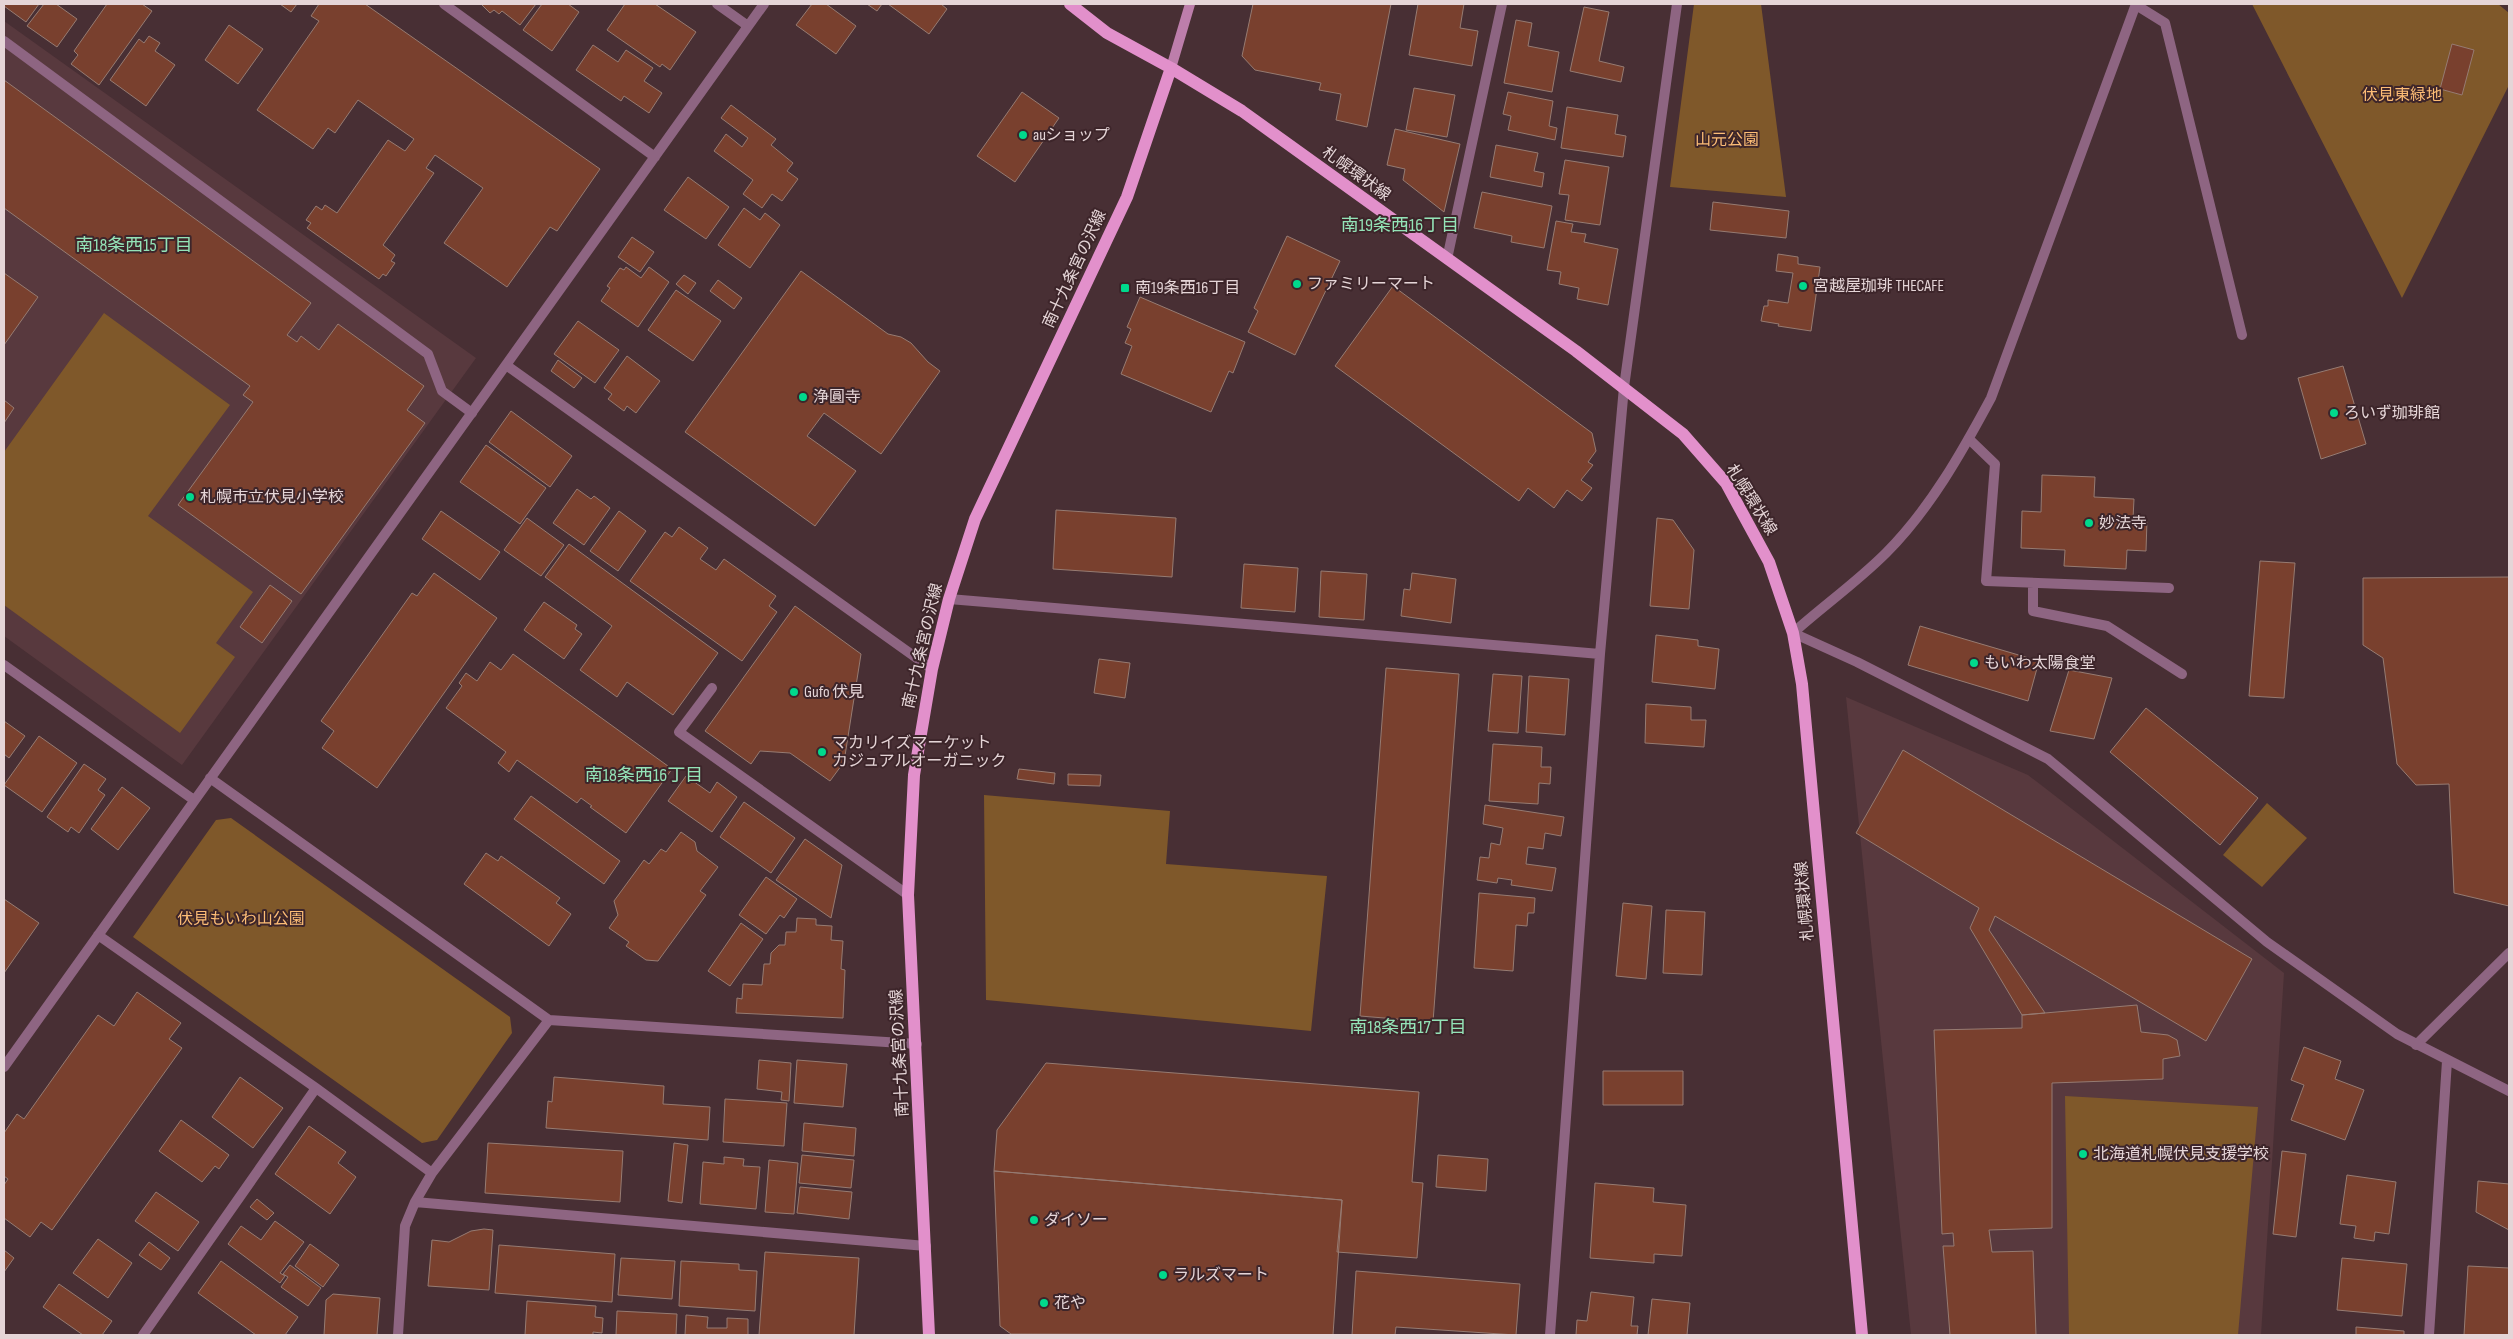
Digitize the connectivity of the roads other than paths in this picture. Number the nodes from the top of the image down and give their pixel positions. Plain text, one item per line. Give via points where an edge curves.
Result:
1 (444, 4) edge
2 (716, 4) edge
3 (764, 4) edge
4 (1070, 4) edge
5 (1190, 4) edge
6 (1502, 4) edge
7 (1677, 4) edge
8 (2136, 4) edge
9 (748, 26) junction
10 (4, 41) edge
11 (1171, 68) junction
12 (655, 157) junction
13 (1447, 259) junction
14 (2242, 335) dead end
15 (506, 366) junction
16 (1624, 387) junction
17 (472, 413) junction
18 (1969, 439) junction
19 (2033, 582) junction
20 (2169, 588) dead end
21 (949, 600) junction
22 (1793, 633) junction
23 (1600, 654) junction
24 (4, 665) edge
25 (932, 668) junction
26 (2182, 674) dead end
27 (712, 688) dead end
28 (210, 778) junction
29 (194, 800) junction
30 (908, 895) junction
31 (98, 935) junction
32 (2509, 953) edge
33 (550, 1020) junction
34 (916, 1044) junction
35 (2416, 1044) junction
36 (2447, 1061) junction
37 (4, 1067) edge
38 (316, 1088) junction
39 (2509, 1092) edge
40 (432, 1173) junction
41 (415, 1202) junction
42 (926, 1246) junction
43 (143, 1335) edge
44 (398, 1335) edge
45 (929, 1335) edge
46 (1550, 1335) edge
47 (1862, 1335) edge
48 (2429, 1335) edge

1 - 12 street
2 - 9 street
3 - 9 street
4 - 11 main road, 札幌環状線 via 1107,33
5 - 11 main road
6 - 13 street
7 - 16 street
8 - 14 street via 2165,23
8 - 18 street via 1991,398
9 - 12 street
10 - 17 street via 428,354 442,391
11 - 13 main road, 札幌環状線 via 1242,111
11 - 21 main road, 南十九条宮の沢線 via 1127,197 975,519
12 - 15 street
13 - 16 main road, 札幌環状線
15 - 17 street
15 - 25 street
16 - 22 main road, 札幌環状線 via 1683,434 1726,484 1770,562
16 - 23 street
17 - 28 street
18 - 19 street via 1995,464 1986,581
18 - 22 street via 1918,515 1886,553
19 - 20 street
19 - 26 street via 2033,611 2107,626
21 - 23 street
21 - 25 main road, 南十九条宮の沢線
22 - 35 street via 2048,759 2267,942
22 - 47 main road, 札幌環状線 via 1802,694
23 - 46 street
24 - 29 street
25 - 30 main road, 南十九条宮の沢線 via 914,775
27 - 30 street via 679,732
28 - 29 street
28 - 33 street
29 - 31 street
30 - 34 main road, 南十九条宮の沢線
31 - 37 street
31 - 38 street
32 - 35 street
33 - 34 street
33 - 40 street
34 - 42 main road, 南十九条宮の沢線
35 - 36 street
36 - 39 street
36 - 48 street
38 - 40 street
38 - 43 street
40 - 41 street
41 - 42 street
41 - 44 street via 405,1226
42 - 45 main road, 南十九条宮の沢線

